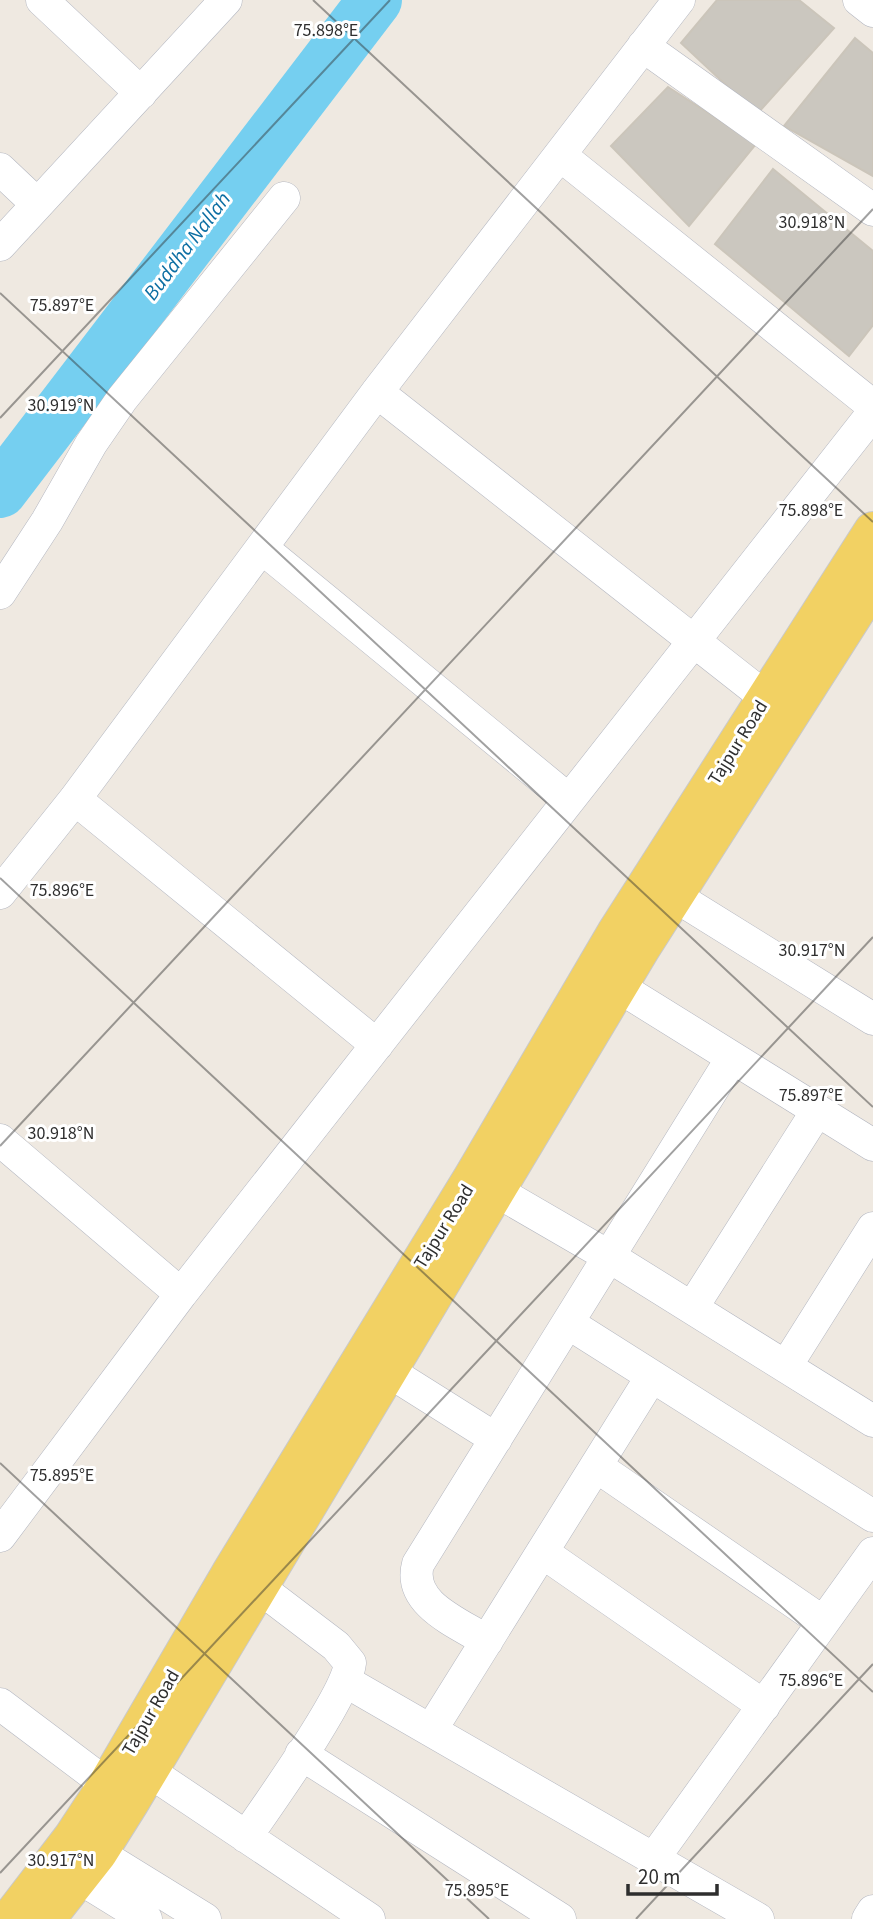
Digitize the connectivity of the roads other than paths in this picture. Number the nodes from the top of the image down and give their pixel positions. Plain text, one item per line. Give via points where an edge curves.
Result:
1 (42, 0) edge
2 (226, 0) edge
3 (679, 0) edge
4 (859, 0) edge
5 (873, 10) edge
6 (643, 46) junction
7 (141, 93) junction
8 (560, 155) junction
9 (0, 169) edge
10 (284, 198) dead end
11 (37, 204) junction
12 (873, 211) edge
13 (0, 245) edge
14 (377, 392) junction
15 (873, 406) edge
16 (873, 413) edge
17 (873, 531) edge
18 (262, 548) junction
19 (873, 584) edge
20 (0, 593) edge
21 (693, 642) junction
22 (765, 697) junction
23 (75, 799) junction
24 (569, 800) junction
25 (662, 888) junction
26 (0, 893) edge
27 (606, 980) junction
28 (873, 1019) edge
29 (377, 1045) junction
30 (732, 1058) junction
31 (817, 1111) junction
32 (0, 1140) edge
33 (873, 1145) edge
34 (498, 1192) junction
35 (869, 1245) edge
36 (610, 1257) junction
37 (181, 1294) junction
38 (692, 1308) junction
39 (569, 1323) junction
40 (786, 1366) junction
41 (388, 1371) junction
42 (652, 1376) junction
43 (873, 1421) edge
44 (496, 1439) junction
45 (596, 1466) junction
46 (873, 1516) edge
47 (0, 1536) edge
48 (542, 1552) junction
49 (873, 1553) edge
50 (257, 1586) junction
51 (823, 1622) junction
52 (487, 1641) junction
53 (345, 1681) junction
54 (0, 1704) edge
55 (764, 1706) junction
56 (431, 1730) junction
57 (301, 1754) junction
58 (127, 1778) junction
59 (246, 1837) junction
60 (75, 1857) junction
61 (654, 1858) junction
62 (873, 1911) edge
63 (10, 1919) edge
64 (46, 1919) edge
65 (146, 1919) edge
66 (205, 1919) edge
67 (369, 1919) edge
68 (560, 1919) edge
69 (758, 1919) edge
70 (868, 1919) edge

1 - 7 street
2 - 7 street
3 - 6 street
4 - 5 street
6 - 8 street
6 - 12 street
7 - 11 street
8 - 14 street
8 - 15 street
9 - 11 street
10 - 20 street via 122,399
11 - 13 street
14 - 18 street
14 - 21 street
16 - 21 street
17 - 22 main road, Tajpur Road
18 - 23 street
18 - 24 street
19 - 25 main road, Tajpur Road
21 - 22 street
21 - 24 street
22 - 25 main road, Tajpur Road
23 - 26 street
23 - 29 street
24 - 29 street
25 - 27 main road, Tajpur Road
25 - 28 street
27 - 30 street
27 - 34 main road, Tajpur Road
27 - 58 main road, Tajpur Road via 473,1177 232,1571
29 - 37 street
30 - 31 street
30 - 36 street
31 - 33 street
31 - 38 street
32 - 37 street
34 - 36 street
34 - 41 main road, Tajpur Road
35 - 40 street
36 - 38 street
36 - 39 street
37 - 47 street
38 - 40 street
39 - 42 street
39 - 44 street
40 - 43 street
41 - 44 street
41 - 50 main road, Tajpur Road
42 - 45 street
42 - 46 street
44 - 52 street via 416,1574 428,1604
45 - 48 street
45 - 51 street
48 - 52 street
48 - 55 street
49 - 51 street
50 - 53 street via 343,1651 350,1664
50 - 58 main road, Tajpur Road
51 - 55 street
52 - 56 street
53 - 56 street
53 - 57 street
54 - 58 street
55 - 61 street
56 - 61 street
57 - 59 street
57 - 68 street
58 - 59 street
58 - 60 main road, Tajpur Road
59 - 67 street
60 - 63 main road, Tajpur Road
60 - 64 main road, Tajpur Road
60 - 65 street
60 - 66 street
61 - 69 street
62 - 70 street

